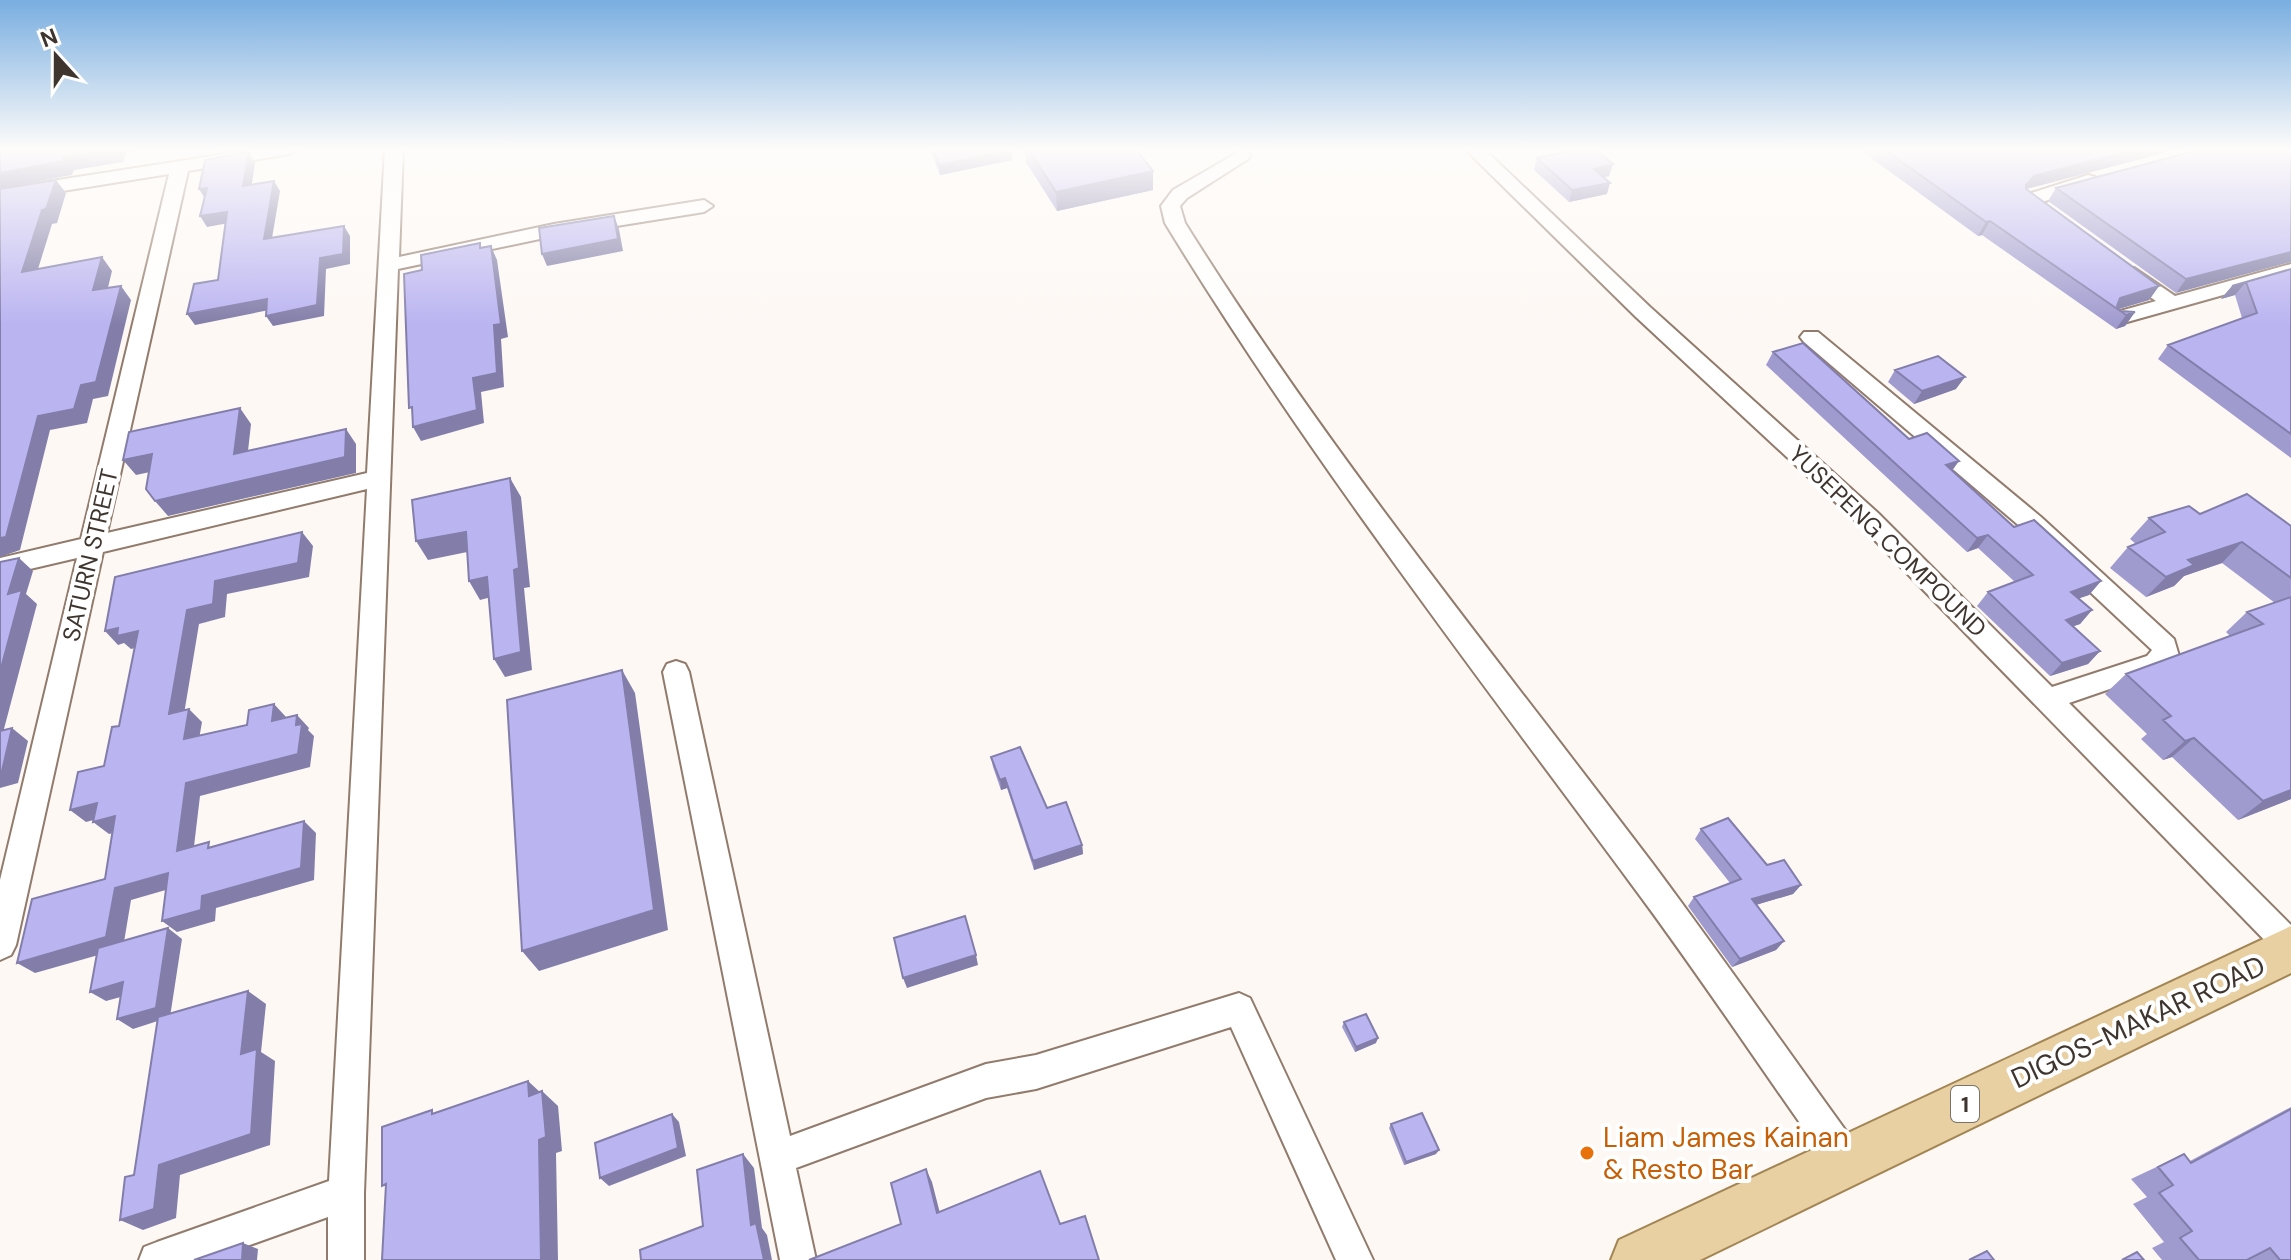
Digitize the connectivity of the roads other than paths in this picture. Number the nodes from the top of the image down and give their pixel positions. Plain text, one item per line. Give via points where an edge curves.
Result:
1 (170, 208) edge
2 (391, 208) edge
3 (693, 208) edge
4 (1171, 208) edge
5 (1535, 208) edge
6 (2039, 208) edge
7 (2070, 232) edge
8 (2109, 260) edge
9 (389, 265) junction
10 (2291, 270) edge
11 (2173, 304) junction
12 (2120, 318) edge
13 (1811, 337) dead end
14 (380, 478) junction
15 (92, 546) junction
16 (0, 567) edge
17 (676, 672) dead end
18 (2049, 699) junction
19 (0, 945) edge
20 (2291, 948) edge
21 (777, 1158) junction
22 (1847, 1161) junction
23 (346, 1193) junction
24 (157, 1260) edge
25 (346, 1260) edge
26 (798, 1260) edge
27 (1355, 1260) edge
28 (1639, 1260) edge

1 - 15 street, SATURN STREET
2 - 9 street
3 - 9 street
4 - 22 street via 1233,317
5 - 18 street, YUSEPENG COMPOUND via 1869,519
6 - 7 street
8 - 11 street
9 - 14 street
10 - 11 street
11 - 12 street
13 - 18 street via 2032,523 2165,646 2166,656 2156,663
14 - 15 street
14 - 23 street
15 - 16 street
15 - 19 street, SATURN STREET
17 - 21 street
18 - 20 street, YUSEPENG COMPOUND
20 - 22 main road, DIGOS-MAKAR ROAD / 1
21 - 26 street
21 - 27 street via 986,1081 1036,1072 1239,1009
22 - 28 main road, DIGOS-MAKAR ROAD / 1
23 - 24 street
23 - 25 street

